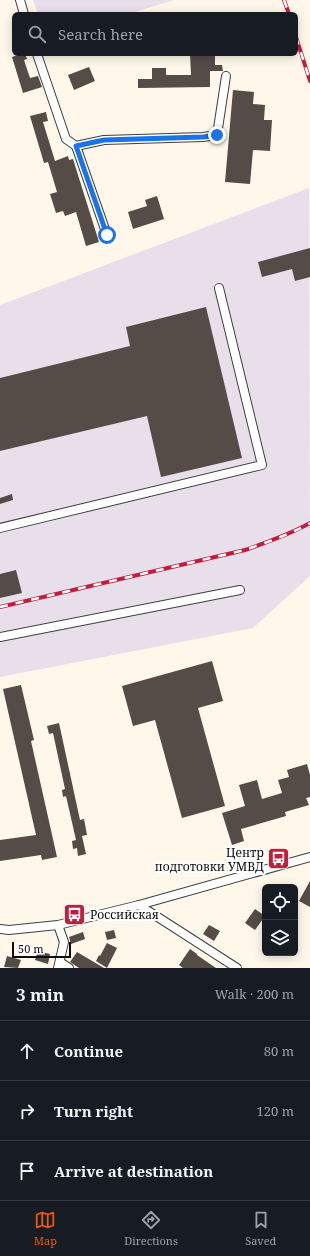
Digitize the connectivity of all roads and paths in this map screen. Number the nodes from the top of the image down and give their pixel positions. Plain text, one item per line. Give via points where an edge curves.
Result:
1 (20, 0) edge
2 (23, 12) edge
3 (37, 56) edge
4 (226, 76) dead end
5 (76, 146) junction
6 (107, 235) dead end
7 (219, 288) dead end
8 (0, 528) edge
9 (240, 590) dead end
10 (0, 637) edge
11 (310, 857) edge
12 (140, 905) junction
13 (58, 925) junction
14 (0, 929) edge
15 (59, 965) edge
16 (69, 968) edge
17 (237, 968) edge

1 - 2 street
3 - 5 street via 66,139
4 - 5 street via 217,135 104,140
5 - 6 street
7 - 8 street via 262,465
9 - 10 street
11 - 12 street
12 - 13 street
12 - 17 street
13 - 14 street
13 - 15 street via 64,942
15 - 16 street

